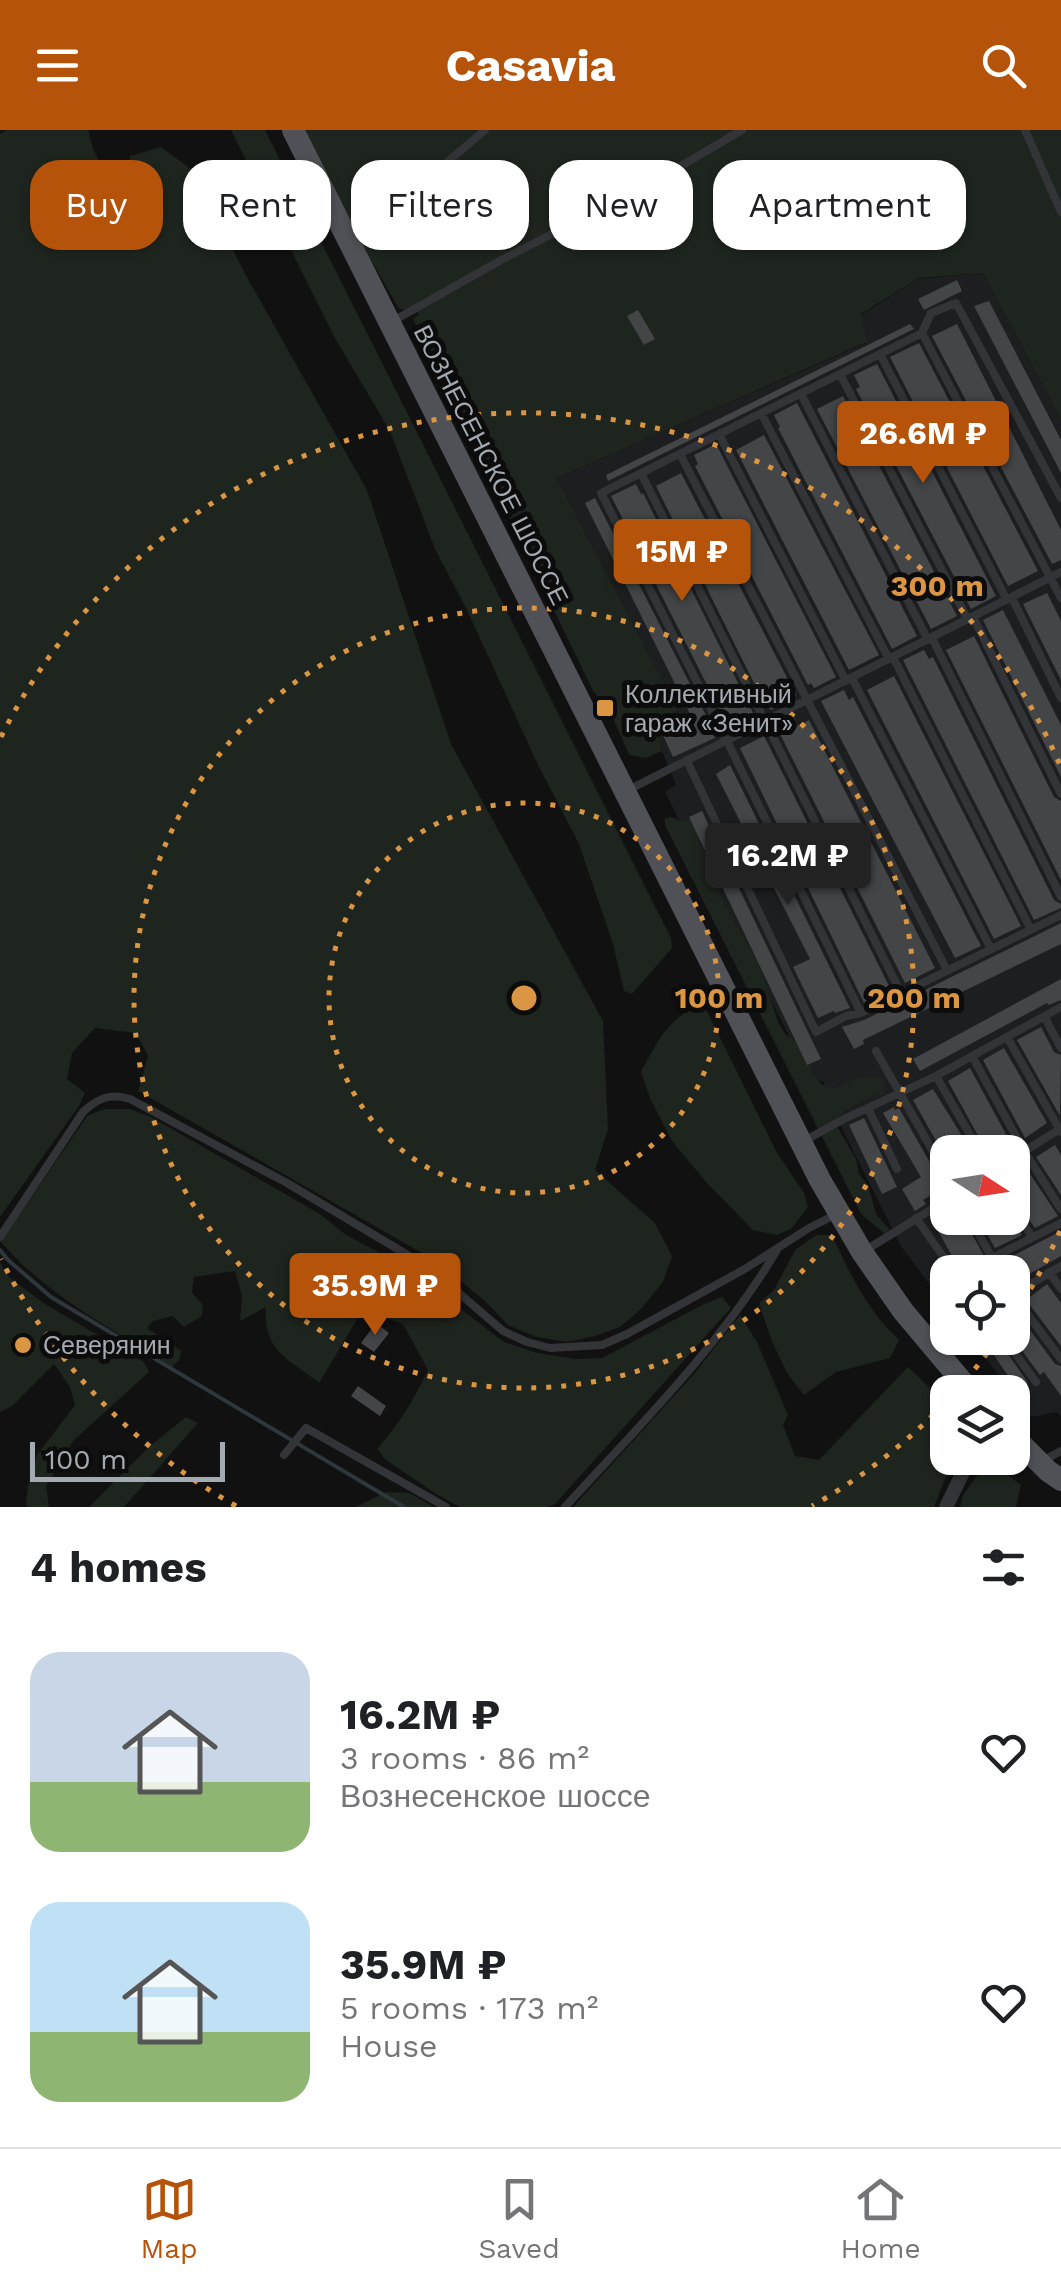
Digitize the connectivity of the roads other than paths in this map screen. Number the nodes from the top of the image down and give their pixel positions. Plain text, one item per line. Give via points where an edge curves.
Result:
1 (292, 130) edge
2 (485, 130) edge
3 (742, 130) edge
4 (1025, 130) edge
5 (1061, 212) edge
6 (347, 240) junction
7 (389, 323) junction
8 (922, 333) junction
9 (880, 354) junction
10 (840, 374) junction
11 (801, 394) junction
12 (761, 413) junction
13 (719, 434) junction
14 (680, 454) junction
15 (642, 473) junction
16 (1061, 498) edge
17 (1061, 572) edge
18 (1051, 578) junction
19 (1061, 598) edge
20 (1009, 599) junction
21 (971, 618) junction
22 (930, 639) junction
23 (891, 658) junction
24 (849, 679) junction
25 (1061, 698) edge
26 (809, 700) junction
27 (766, 721) junction
28 (727, 741) junction
29 (688, 760) junction
30 (624, 792) junction
31 (1061, 794) edge
32 (1061, 897) edge
33 (1061, 915) edge
34 (1031, 930) junction
35 (991, 949) junction
36 (948, 970) junction
37 (901, 993) junction
38 (1061, 1007) edge
39 (860, 1013) junction
40 (1044, 1016) junction
41 (1007, 1037) junction
42 (1061, 1048) edge
43 (876, 1051) dead end
44 (972, 1056) junction
45 (936, 1076) junction
46 (900, 1093) junction
47 (868, 1108) junction
48 (1060, 1130) edge
49 (970, 1135) edge
50 (1015, 1135) edge
51 (800, 1142) junction
52 (930, 1146) edge
53 (1030, 1148) edge
54 (1030, 1160) edge
55 (897, 1168) dead end
56 (1061, 1209) edge
57 (930, 1210) edge
58 (839, 1213) junction
59 (916, 1218) junction
60 (1061, 1222) edge
61 (1030, 1234) edge
62 (2, 1235) edge
63 (979, 1235) edge
64 (1032, 1237) junction
65 (780, 1246) junction
66 (862, 1252) junction
67 (942, 1255) edge
68 (1061, 1266) edge
69 (1048, 1272) junction
70 (1030, 1284) edge
71 (1061, 1289) edge
72 (1030, 1318) edge
73 (1016, 1355) edge
74 (1061, 1359) edge
75 (957, 1375) edge
76 (1036, 1382) dead end
77 (1030, 1450) edge
78 (284, 1455) dead end
79 (1052, 1466) edge
80 (962, 1475) edge
81 (1061, 1493) edge
82 (446, 1507) edge
83 (565, 1507) edge
84 (946, 1507) edge

1 - 6 main road, ВОЗНЕСЕНСКОЕ ШОССЕ
2 - 6 lane
3 - 7 lane
4 - 5 lane
6 - 7 main road, ВОЗНЕСЕНСКОЕ ШОССЕ
7 - 30 main road, ВОЗНЕСЕНСКОЕ ШОССЕ
8 - 9 lane
8 - 16 lane via 931,313 956,303
8 - 18 lane
9 - 10 lane
9 - 20 lane
10 - 11 lane
10 - 21 lane
11 - 12 lane
11 - 22 lane
12 - 13 lane
12 - 23 lane
13 - 14 lane
13 - 24 lane
14 - 15 lane
14 - 26 lane
15 - 27 lane
15 - 28 lane via 601,494
17 - 18 lane
18 - 19 lane
18 - 20 lane
20 - 21 lane
20 - 25 lane
21 - 22 lane
21 - 31 lane
22 - 23 lane
22 - 32 lane
23 - 24 lane
23 - 34 lane
24 - 26 lane
24 - 35 lane
26 - 27 lane
26 - 36 lane
27 - 28 lane
27 - 37 lane
28 - 29 lane
28 - 39 lane
29 - 30 lane
29 - 39 lane via 816,1032
30 - 51 main road, ВОЗНЕСЕНСКОЕ ШОССЕ
33 - 34 lane
34 - 35 lane
35 - 36 lane
36 - 37 lane
37 - 39 lane
38 - 40 lane
40 - 41 lane
40 - 42 lane
41 - 44 lane
41 - 48 lane
43 - 46 lane
44 - 45 lane
44 - 50 lane
45 - 46 lane
45 - 49 lane
46 - 47 lane
46 - 52 lane
47 - 51 lane
47 - 55 lane
48 - 53 lane
51 - 58 main road, ВОЗНЕСЕНСКОЕ ШОССЕ
54 - 56 lane
57 - 59 lane
58 - 65 lane
58 - 66 main road, ВОЗНЕСЕНСКОЕ ШОССЕ
59 - 66 lane
59 - 67 lane
60 - 64 lane
61 - 64 lane
62 - 65 lane via 83,1112 118,1095 287,1182 431,1269 502,1330 550,1348 602,1345
63 - 64 lane via 992,1258
65 - 83 lane via 690,1371
66 - 75 main road, ВОЗНЕСЕНСКОЕ ШОССЕ
68 - 69 lane
69 - 70 lane
69 - 71 lane
72 - 74 lane
73 - 76 lane
77 - 79 main road
78 - 82 lane via 306,1428
79 - 81 main road
80 - 84 street

